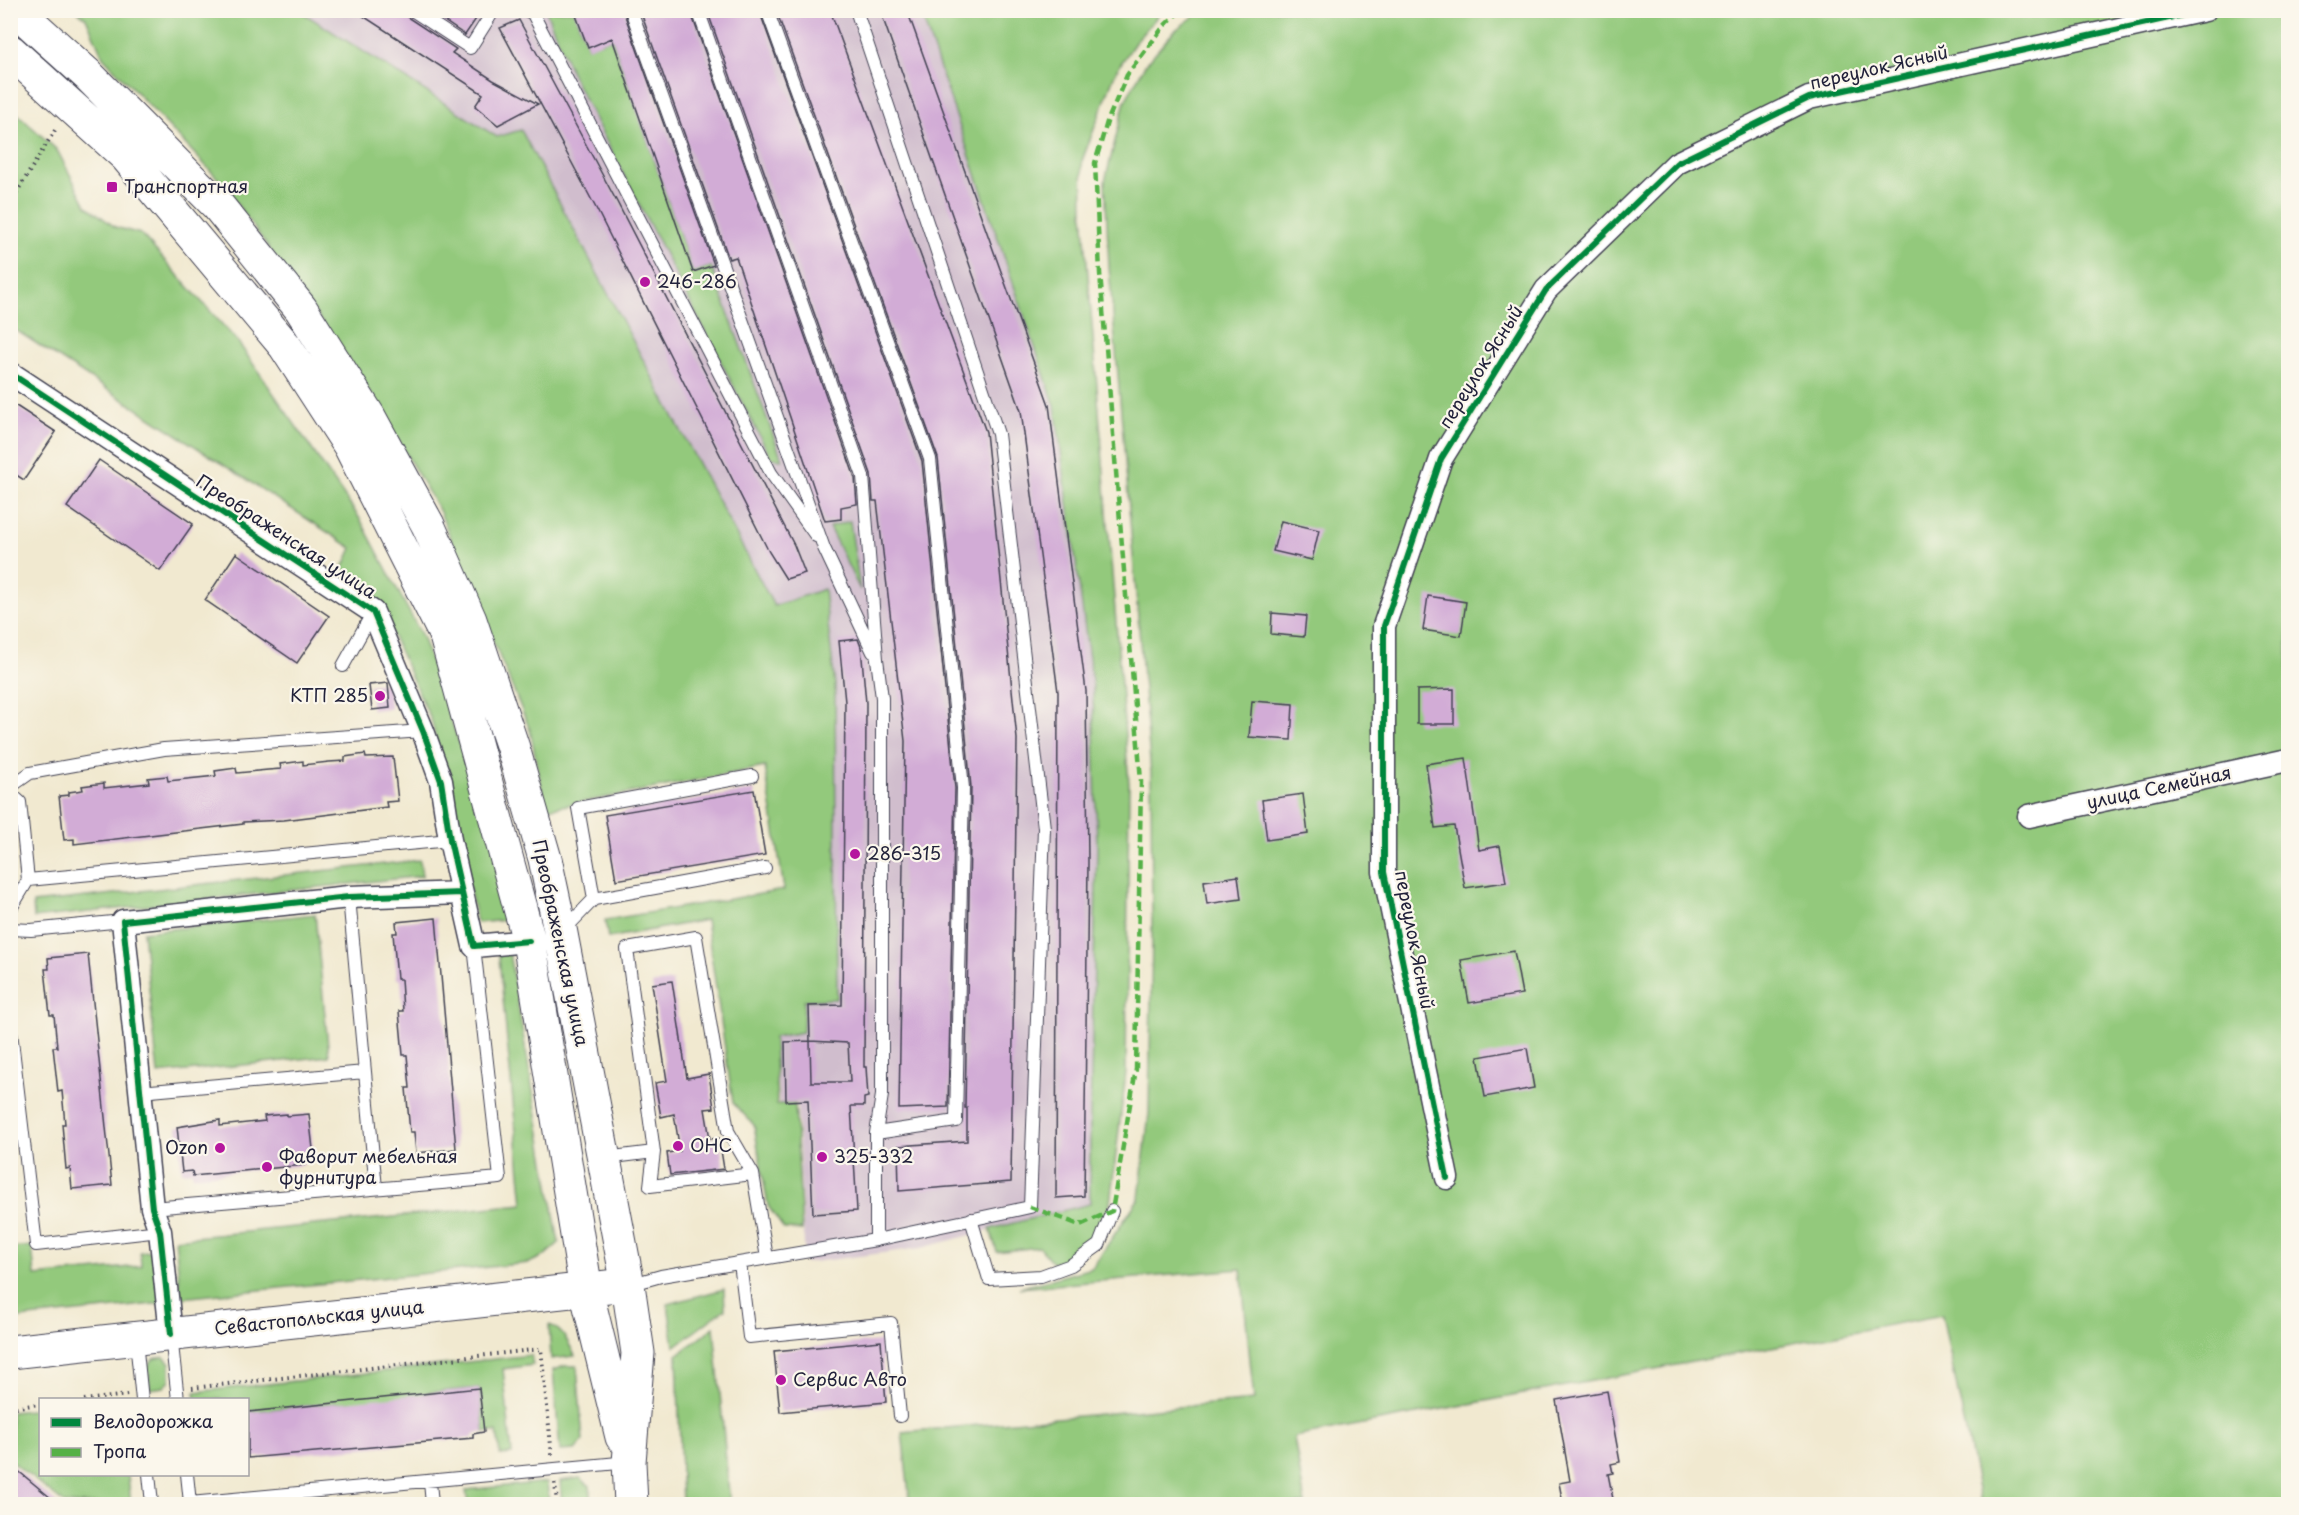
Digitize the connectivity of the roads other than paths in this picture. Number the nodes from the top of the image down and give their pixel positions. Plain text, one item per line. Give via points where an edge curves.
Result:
1 (16, 10) edge
2 (412, 10) edge
3 (494, 10) edge
4 (526, 10) edge
5 (631, 10) edge
6 (698, 10) edge
7 (768, 10) edge
8 (856, 10) edge
9 (2205, 10) edge
10 (10, 51) edge
11 (10, 373) edge
12 (824, 548) junction
13 (373, 612) junction
14 (877, 659) junction
15 (343, 666) dead end
16 (423, 731) junction
17 (2289, 760) edge
18 (752, 776) dead end
19 (10, 787) edge
20 (10, 793) edge
21 (2029, 816) dead end
22 (450, 840) junction
23 (765, 868) dead end
24 (28, 880) junction
25 (462, 893) junction
26 (349, 897) junction
27 (594, 899) junction
28 (10, 910) edge
29 (123, 921) junction
30 (10, 929) edge
31 (545, 937) junction
32 (474, 946) junction
33 (10, 1023) edge
34 (365, 1072) junction
35 (140, 1092) junction
36 (876, 1133) junction
37 (654, 1152) junction
38 (603, 1158) junction
39 (753, 1173) junction
40 (1448, 1178) dead end
41 (376, 1188) junction
42 (152, 1208) junction
43 (1112, 1211) dead end
44 (971, 1219) junction
45 (160, 1231) junction
46 (876, 1240) junction
47 (767, 1258) junction
48 (740, 1263) junction
49 (628, 1285) junction
50 (586, 1290) junction
51 (171, 1334) junction
52 (135, 1338) junction
53 (10, 1352) edge
54 (178, 1394) edge
55 (141, 1396) edge
56 (900, 1416) dead end
57 (629, 1462) junction
58 (149, 1476) edge
59 (187, 1476) edge
60 (430, 1482) junction
61 (152, 1504) edge
62 (190, 1504) edge
63 (432, 1504) edge
64 (631, 1504) edge

1 - 31 main road, Преображенская улица via 88,75 218,206 300,309 369,415 428,525 470,620 545,859
2 - 3 lane via 470,48
4 - 12 lane via 538,24 771,473
5 - 12 lane
6 - 14 lane via 863,476
7 - 36 lane via 930,459 961,764 956,1121
8 - 44 lane via 998,434 1044,828 1030,1207
9 - 40 street, переулок Ясный via 1809,98 1677,163 1546,290 1442,459 1384,626 1384,872
10 - 31 main road, Преображенская улица via 126,156 285,346 350,446 446,636
11 - 13 street, Преображенская улица
12 - 14 lane
13 - 15 lane
13 - 16 street, Преображенская улица
14 - 36 lane via 882,698 882,1095
16 - 19 lane via 164,749 30,773
16 - 22 street, Преображенская улица via 441,781
17 - 21 street, улица Семейная
18 - 27 lane via 578,808
20 - 24 lane via 20,802
22 - 24 lane
22 - 25 street, Преображенская улица
23 - 27 lane
24 - 28 lane
25 - 26 street
25 - 32 street, Преображенская улица
26 - 29 street
26 - 34 lane
27 - 31 lane
29 - 30 lane
29 - 35 street
31 - 32 street
31 - 38 main road, Преображенская улица
31 - 50 main road, Преображенская улица
32 - 41 lane via 500,1178
33 - 45 lane via 36,1245
34 - 35 lane
34 - 41 lane
35 - 42 street
36 - 46 lane
37 - 38 lane
37 - 39 lane via 650,1186
37 - 39 lane via 627,949 696,937 728,1131
38 - 49 main road, Преображенская улица
39 - 47 lane
41 - 42 lane
42 - 45 street
43 - 44 lane via 1099,1245 1071,1265 1041,1276 989,1279
44 - 46 lane
45 - 51 street
46 - 47 lane
47 - 48 lane
48 - 49 lane
48 - 56 lane via 749,1337 891,1323
49 - 50 main road, Севастопольская улица
49 - 57 main road, Преображенская улица via 638,1353
50 - 51 main road, Севастопольская улица
50 - 57 main road, Преображенская улица
51 - 52 main road, Севастопольская улица
51 - 54 lane
52 - 53 main road, Севастопольская улица
52 - 55 lane
57 - 60 lane
57 - 64 main road, Преображенская улица
58 - 61 lane
59 - 62 lane
60 - 62 lane
60 - 63 lane

